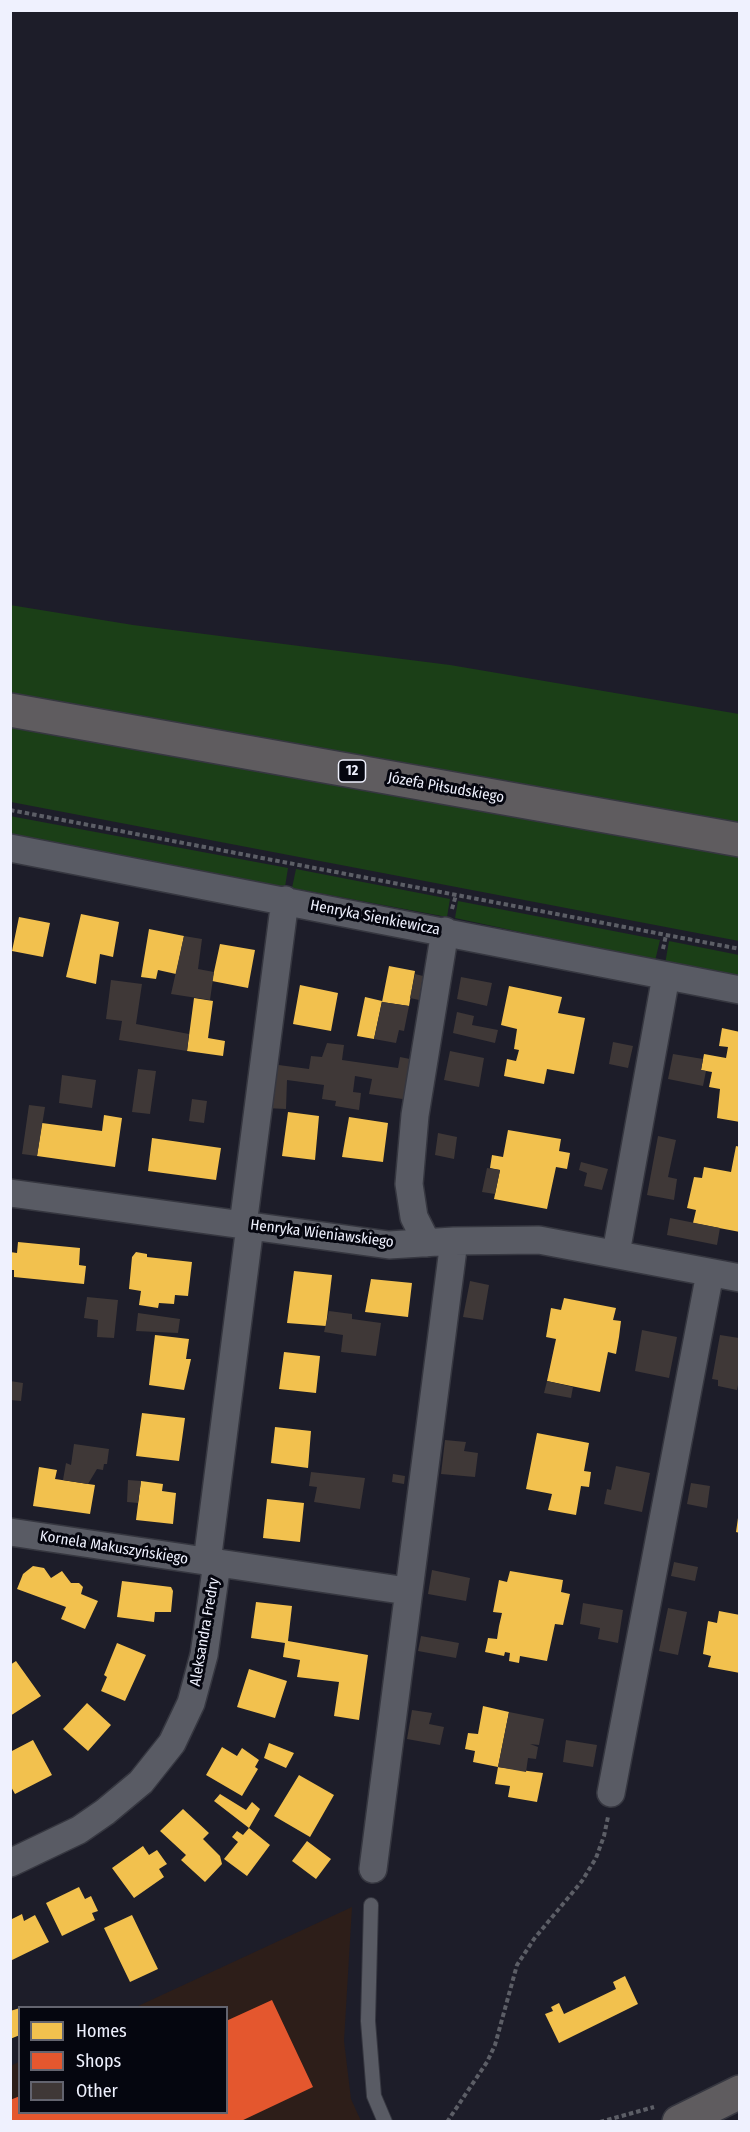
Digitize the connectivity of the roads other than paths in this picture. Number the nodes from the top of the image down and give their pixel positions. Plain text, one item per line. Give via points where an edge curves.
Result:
1 (10, 710) edge
2 (740, 840) edge
3 (10, 848) edge
4 (285, 900) junction
5 (445, 931) junction
6 (666, 976) junction
7 (740, 990) edge
8 (10, 1192) edge
9 (247, 1225) junction
10 (453, 1241) junction
11 (427, 1243) junction
12 (616, 1254) junction
13 (710, 1273) junction
14 (740, 1278) edge
15 (10, 1532) edge
16 (212, 1563) junction
17 (407, 1591) junction
18 (611, 1793) road end
19 (10, 1863) edge
20 (372, 1869) dead end
21 (371, 1905) dead end
22 (740, 2092) edge
23 (386, 2121) edge
24 (679, 2121) edge

1 - 2 main road, Józefa Piłsudskiego / 12
3 - 4 street, Henryka Sienkiewicza
4 - 5 street, Henryka Sienkiewicza
4 - 9 street, Aleksandra Fredry
5 - 6 street, Henryka Sienkiewicza
5 - 11 street via 415,1115 409,1184 414,1217
6 - 7 street, Henryka Sienkiewicza
6 - 12 street
8 - 9 street, Henryka Wieniawskiego
9 - 11 street, Henryka Wieniawskiego via 389,1245
9 - 16 street, Aleksandra Fredry
10 - 11 street, Henryka Wieniawskiego
10 - 12 street, Henryka Wieniawskiego via 539,1240
10 - 17 street
12 - 13 street, Henryka Wieniawskiego
13 - 14 street, Henryka Wieniawskiego
13 - 18 street
15 - 16 street, Kornela Makuszyńskiego
16 - 17 street, Kornela Makuszyńskiego
16 - 19 street, Aleksandra Fredry via 204,1655 191,1703 172,1743 141,1782 105,1812 79,1830
17 - 20 street
21 - 23 lane via 368,2021 374,2096
22 - 24 main road

